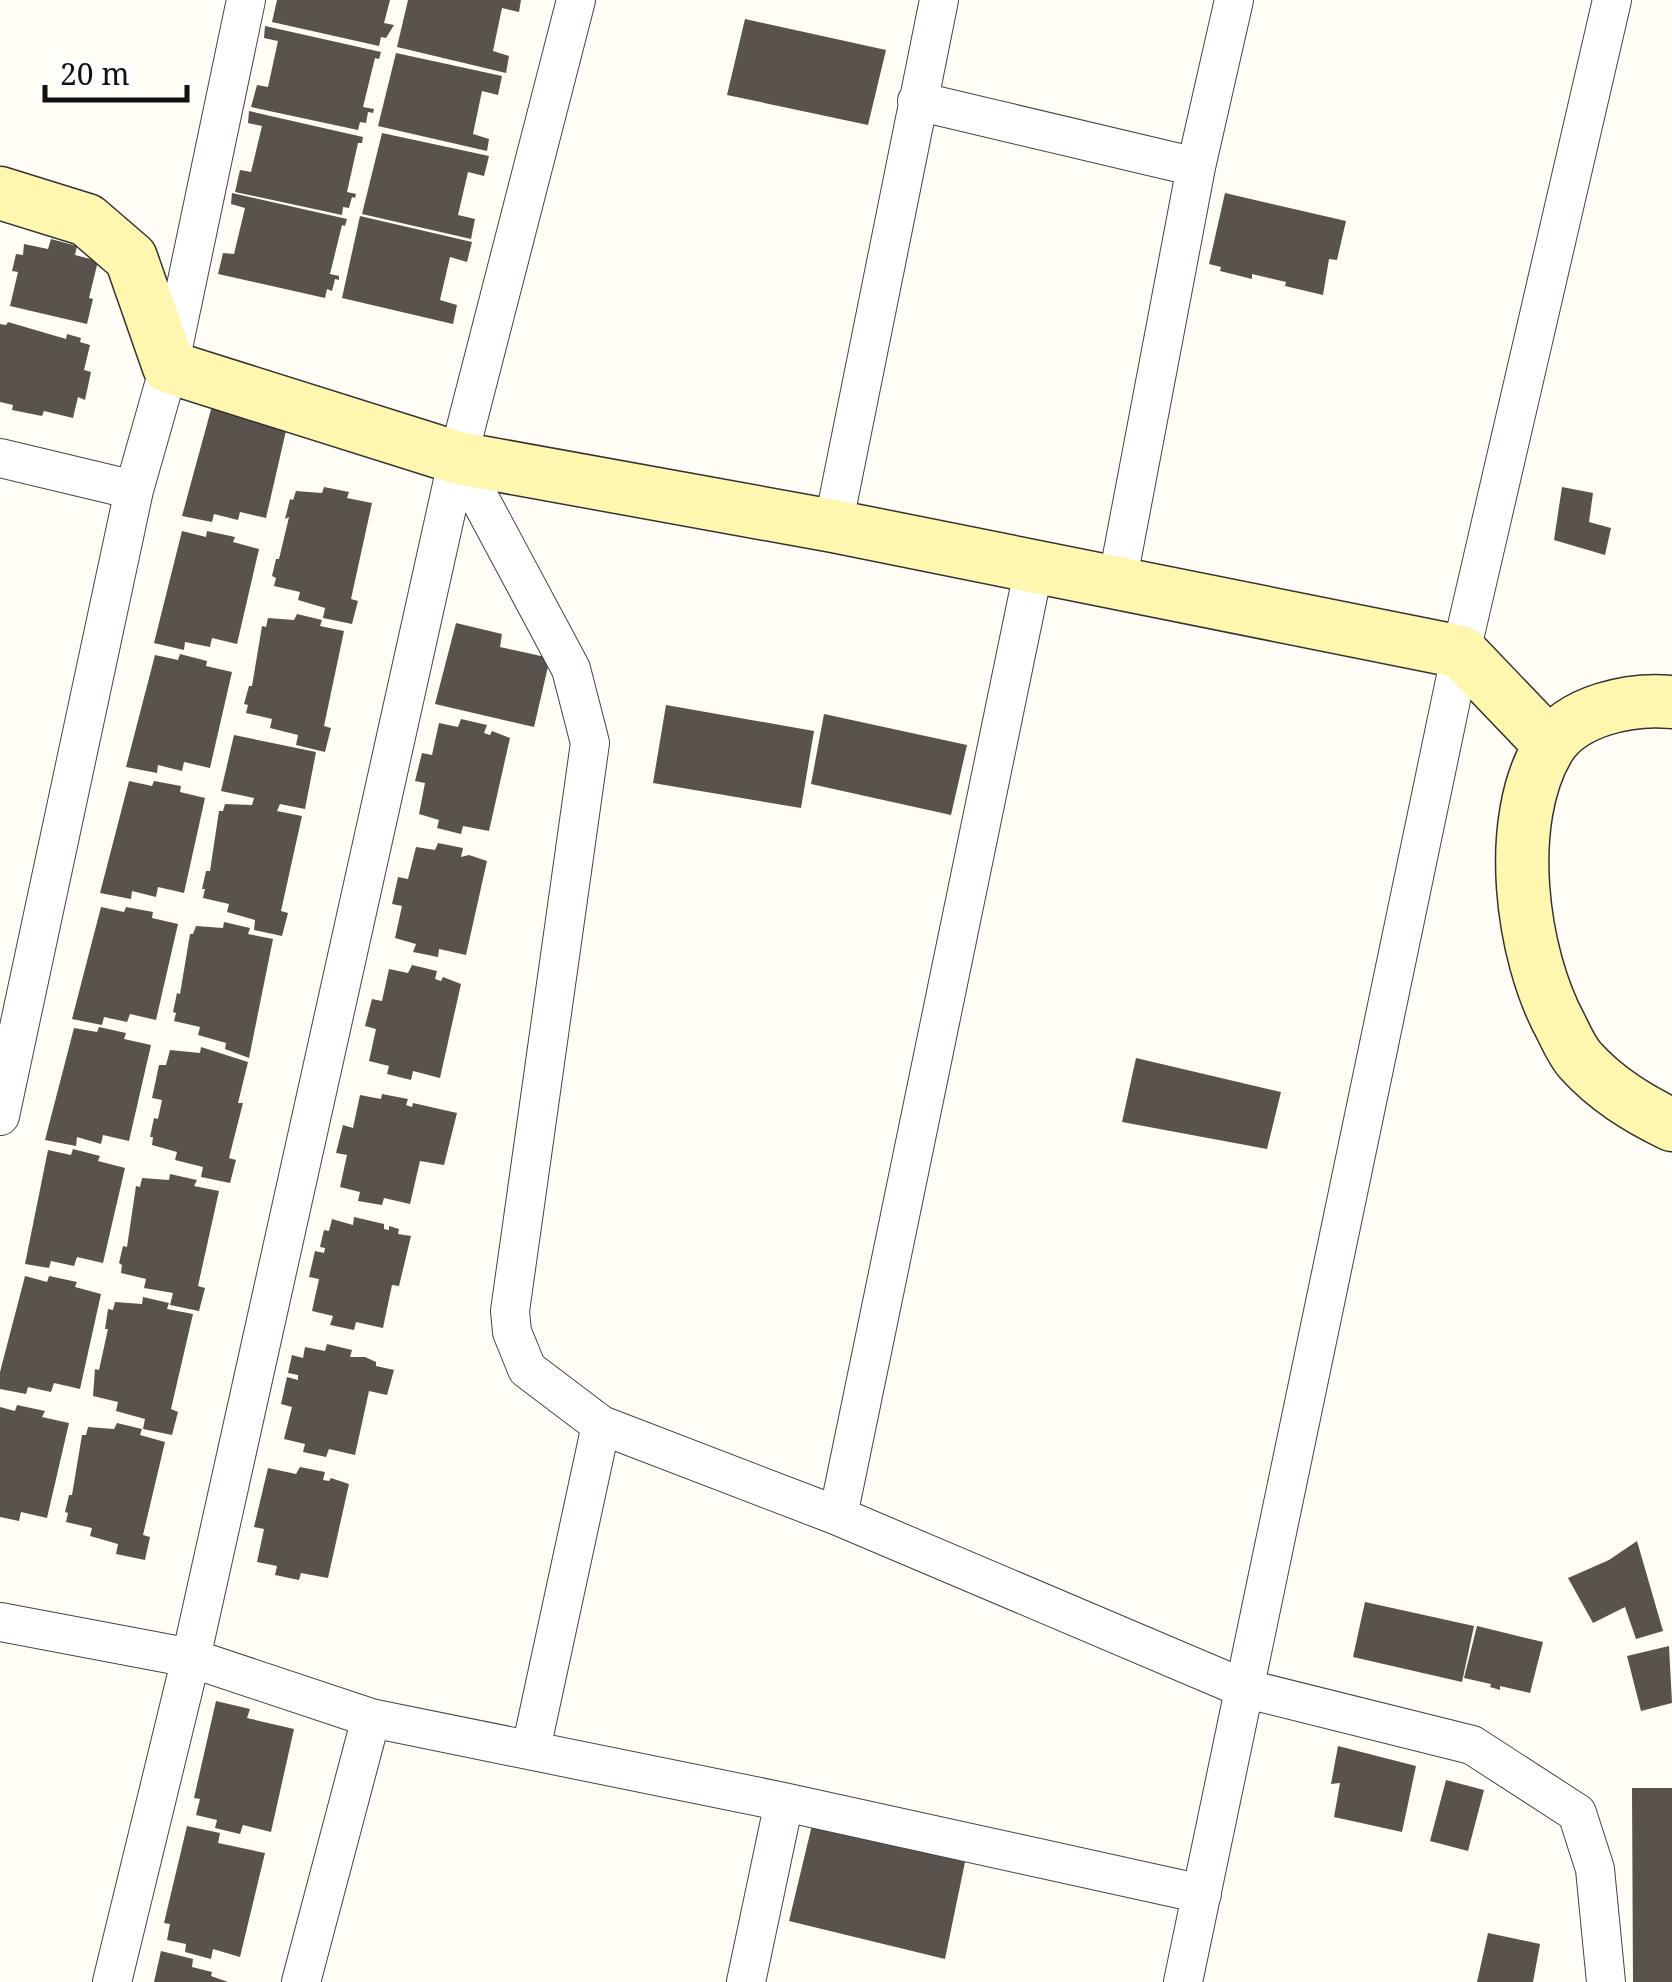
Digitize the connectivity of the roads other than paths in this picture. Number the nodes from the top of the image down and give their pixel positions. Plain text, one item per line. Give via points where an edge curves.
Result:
1 (246, 0) edge
2 (576, 0) edge
3 (940, 0) edge
4 (1234, 0) edge
5 (1612, 0) edge
6 (917, 101) junction
7 (1196, 167) junction
8 (0, 193) edge
9 (169, 367) junction
10 (0, 458) edge
11 (458, 458) junction
12 (134, 490) junction
13 (833, 526) junction
14 (1034, 567) junction
15 (1117, 584) junction
16 (1462, 652) junction
17 (1672, 702) edge
18 (1550, 745) junction
19 (0, 1116) edge
20 (1672, 1126) edge
21 (601, 1425) junction
22 (838, 1516) junction
23 (0, 1622) edge
24 (191, 1658) junction
25 (1244, 1688) junction
26 (371, 1718) junction
27 (531, 1749) junction
28 (784, 1802) junction
29 (1202, 1894) junction
30 (112, 1982) edge
31 (301, 1982) edge
32 (746, 1982) edge
33 (1183, 1982) edge
34 (1606, 1982) edge

1 - 9 street
2 - 11 street
3 - 6 street
4 - 7 street
5 - 16 street
6 - 7 street
6 - 13 street
7 - 15 street
8 - 9 street via 87,220 131,258
9 - 11 street
9 - 12 street
10 - 12 street
11 - 13 street
11 - 21 street via 572,669 590,742 510,1311 527,1369
11 - 24 street
12 - 19 street
13 - 14 street
14 - 15 street
14 - 22 street
15 - 16 street
16 - 18 street
16 - 25 street
17 - 18 street via 1582,715
18 - 20 street via 1530,791 1523,868 1525,924 1546,1000 1578,1058 1628,1103
21 - 22 street
21 - 27 street
22 - 25 street
23 - 24 street
24 - 26 street
24 - 30 street
25 - 29 street
25 - 34 street via 1472,1744 1577,1813 1594,1869
26 - 27 street
26 - 31 street
27 - 28 street
28 - 29 street
28 - 32 street
29 - 33 street

